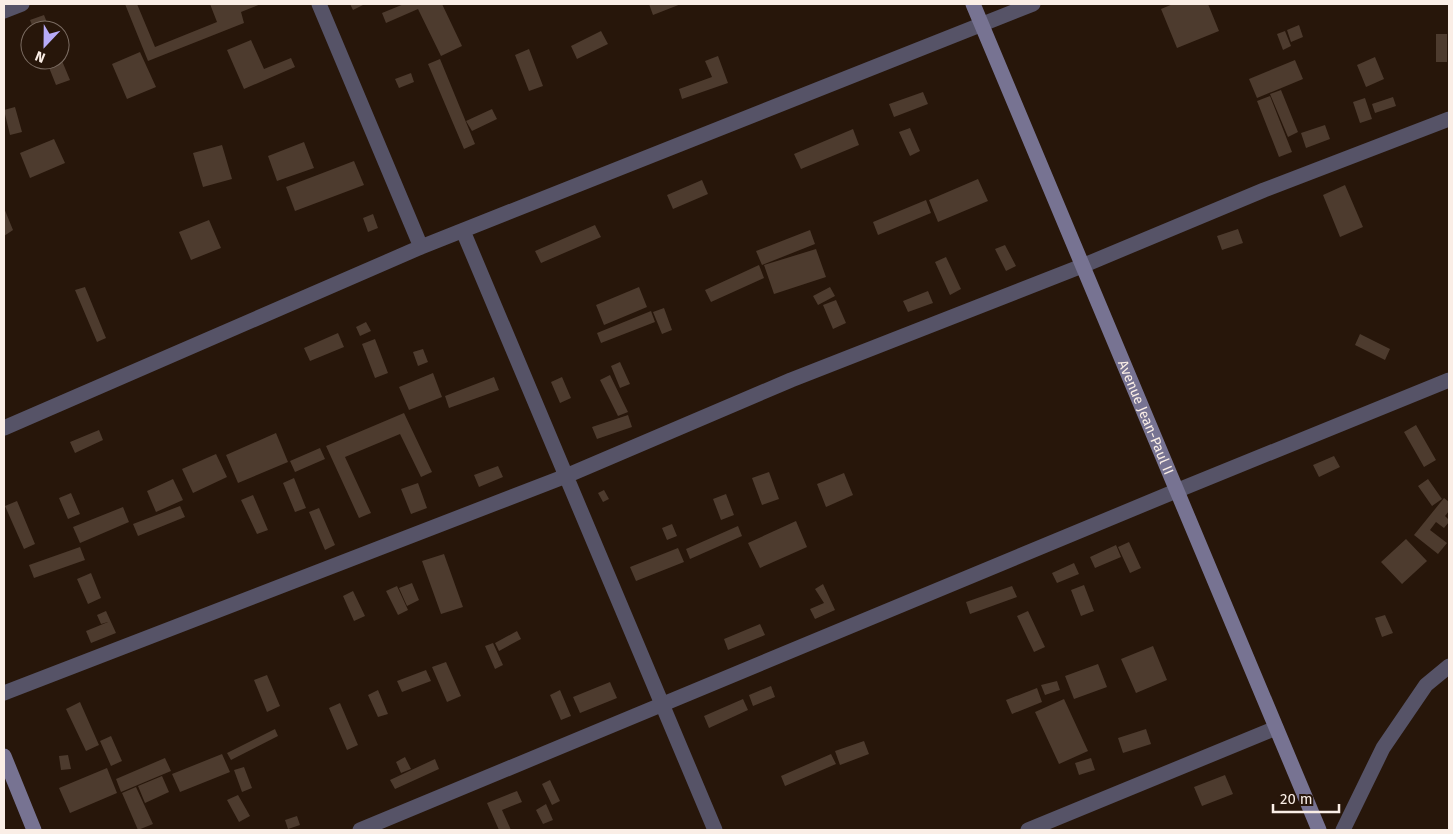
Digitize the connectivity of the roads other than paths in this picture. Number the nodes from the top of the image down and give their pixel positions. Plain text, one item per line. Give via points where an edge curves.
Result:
1 (22, 4) edge
2 (319, 4) edge
3 (973, 4) edge
4 (1033, 4) edge
5 (4, 12) edge
6 (981, 24) junction
7 (1449, 119) edge
8 (463, 231) junction
9 (422, 247) junction
10 (1082, 266) junction
11 (1449, 380) edge
12 (4, 428) edge
13 (566, 476) junction
14 (1176, 491) junction
15 (1449, 666) edge
16 (4, 693) edge
17 (663, 705) junction
18 (1276, 728) junction
19 (4, 756) edge
20 (34, 830) edge
21 (360, 830) edge
22 (715, 830) edge
23 (1028, 830) edge
24 (1319, 830) edge
25 (1343, 830) edge

1 - 5 street
2 - 9 street
3 - 6 street, Avenue Jean-Paul II
4 - 6 street
6 - 8 street
6 - 10 street, Avenue Jean-Paul II
7 - 10 street via 1264,190
8 - 9 street
8 - 13 street
9 - 12 street
10 - 13 street via 791,380
10 - 14 street, Avenue Jean-Paul II
11 - 14 street
13 - 16 street
13 - 17 street
14 - 17 street
14 - 18 street, Avenue Jean-Paul II
15 - 25 street via 1426,685 1383,748
17 - 21 street
17 - 22 street
18 - 23 street
18 - 24 street, Avenue Jean-Paul II
19 - 20 street

